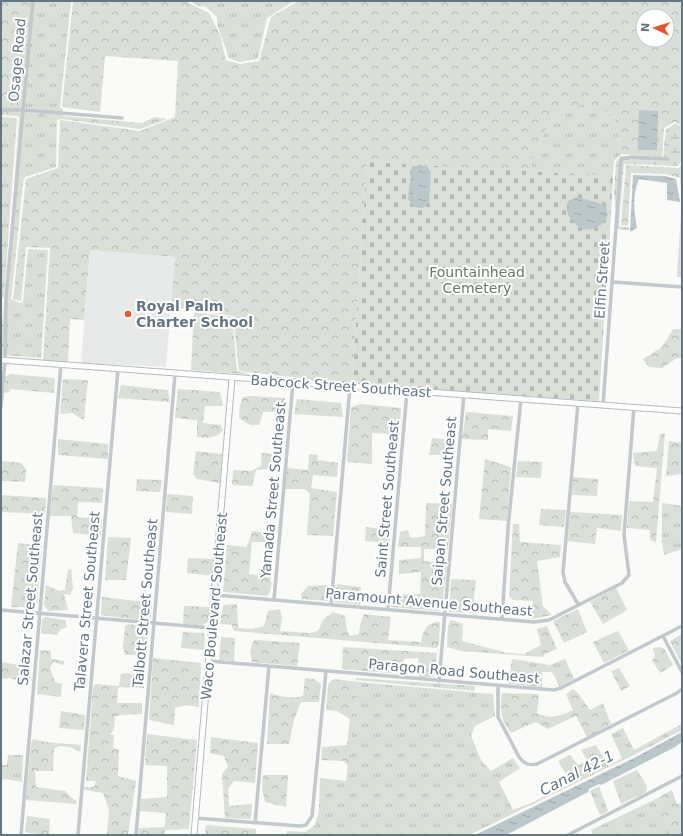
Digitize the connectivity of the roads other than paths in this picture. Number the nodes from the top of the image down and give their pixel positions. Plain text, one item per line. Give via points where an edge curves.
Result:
1 (33, 1) edge
2 (1, 110) edge
3 (24, 110) junction
4 (122, 118) dead end
5 (668, 159) dead end
6 (613, 282) junction
7 (682, 287) edge
8 (3, 360) edge
9 (61, 364) junction
10 (118, 369) junction
11 (175, 374) junction
12 (232, 378) junction
13 (293, 382) junction
14 (350, 387) junction
15 (407, 391) junction
16 (464, 394) junction
17 (521, 400) junction
18 (578, 403) junction
19 (603, 405) junction
20 (1, 406) edge
21 (634, 407) junction
22 (682, 411) edge
23 (215, 595) junction
24 (274, 600) junction
25 (331, 604) junction
26 (578, 604) junction
27 (388, 609) junction
28 (1, 610) edge
29 (40, 613) junction
30 (445, 614) junction
31 (97, 618) junction
32 (502, 619) junction
33 (154, 623) junction
34 (682, 626) edge
35 (212, 628) junction
36 (663, 636) junction
37 (209, 661) junction
38 (269, 666) junction
39 (326, 671) junction
40 (682, 672) edge
41 (439, 681) junction
42 (498, 686) junction
43 (682, 689) edge
44 (682, 776) edge
45 (196, 818) junction
46 (255, 823) junction
47 (21, 835) edge
48 (78, 835) edge
49 (136, 835) edge
50 (194, 835) edge
51 (568, 835) edge

1 - 3 street, Osage Road
2 - 3 street
3 - 4 street
3 - 8 street, Osage Road via 6,296
5 - 6 street, Elfin Street via 621,159
6 - 7 street
6 - 19 street, Elfin Street
8 - 9 main road, Babcock Street Southeast
8 - 20 street, Osage Road
9 - 10 main road, Babcock Street Southeast
9 - 29 street, Salazar Street Southeast
10 - 11 main road, Babcock Street Southeast
10 - 31 street, Talavera Street Southeast
11 - 12 main road, Babcock Street Southeast
11 - 33 street, Talbott Street Southeast
12 - 13 main road, Babcock Street Southeast
12 - 23 main road, Waco Boulevard Southeast
13 - 14 main road, Babcock Street Southeast
13 - 24 street, Yamada Street Southeast
14 - 15 main road, Babcock Street Southeast
14 - 25 street
15 - 16 main road, Babcock Street Southeast
15 - 27 street, Saint Street Southeast
16 - 17 main road, Babcock Street Southeast
16 - 30 street, Saipan Street Southeast
17 - 18 main road, Babcock Street Southeast
17 - 32 street
18 - 19 main road, Babcock Street Southeast
18 - 26 street via 564,572 565,582
19 - 21 main road, Babcock Street Southeast
21 - 22 main road, Babcock Street Southeast
21 - 26 street, Paramount Avenue Southeast via 624,534 629,575 622,582
23 - 24 street, Paramount Avenue Southeast
23 - 35 main road, Waco Boulevard Southeast
24 - 25 street, Paramount Avenue Southeast
25 - 27 street, Paramount Avenue Southeast
26 - 32 street, Paramount Avenue Southeast via 543,622
27 - 30 street, Paramount Avenue Southeast
28 - 29 street
29 - 31 street
29 - 47 street, Salazar Street Southeast
30 - 32 street, Paramount Avenue Southeast
30 - 41 street, Saipan Street Southeast
31 - 33 street
31 - 48 street, Talavera Street Southeast
33 - 35 street
33 - 49 street, Talbott Street Southeast
34 - 36 street, Paragon Road Southeast
35 - 37 main road, Waco Boulevard Southeast
36 - 40 street
36 - 42 street, Paragon Road Southeast via 561,688 548,690
37 - 38 street, Paragon Road Southeast
37 - 45 main road, Waco Boulevard Southeast
38 - 39 street, Paragon Road Southeast
38 - 46 street
39 - 41 street, Paragon Road Southeast
39 - 46 street via 312,816 309,822 300,826
41 - 42 street, Paragon Road Southeast
42 - 43 street via 498,717 519,757 523,762 532,765
44 - 51 street
45 - 46 street
45 - 50 main road, Waco Boulevard Southeast

